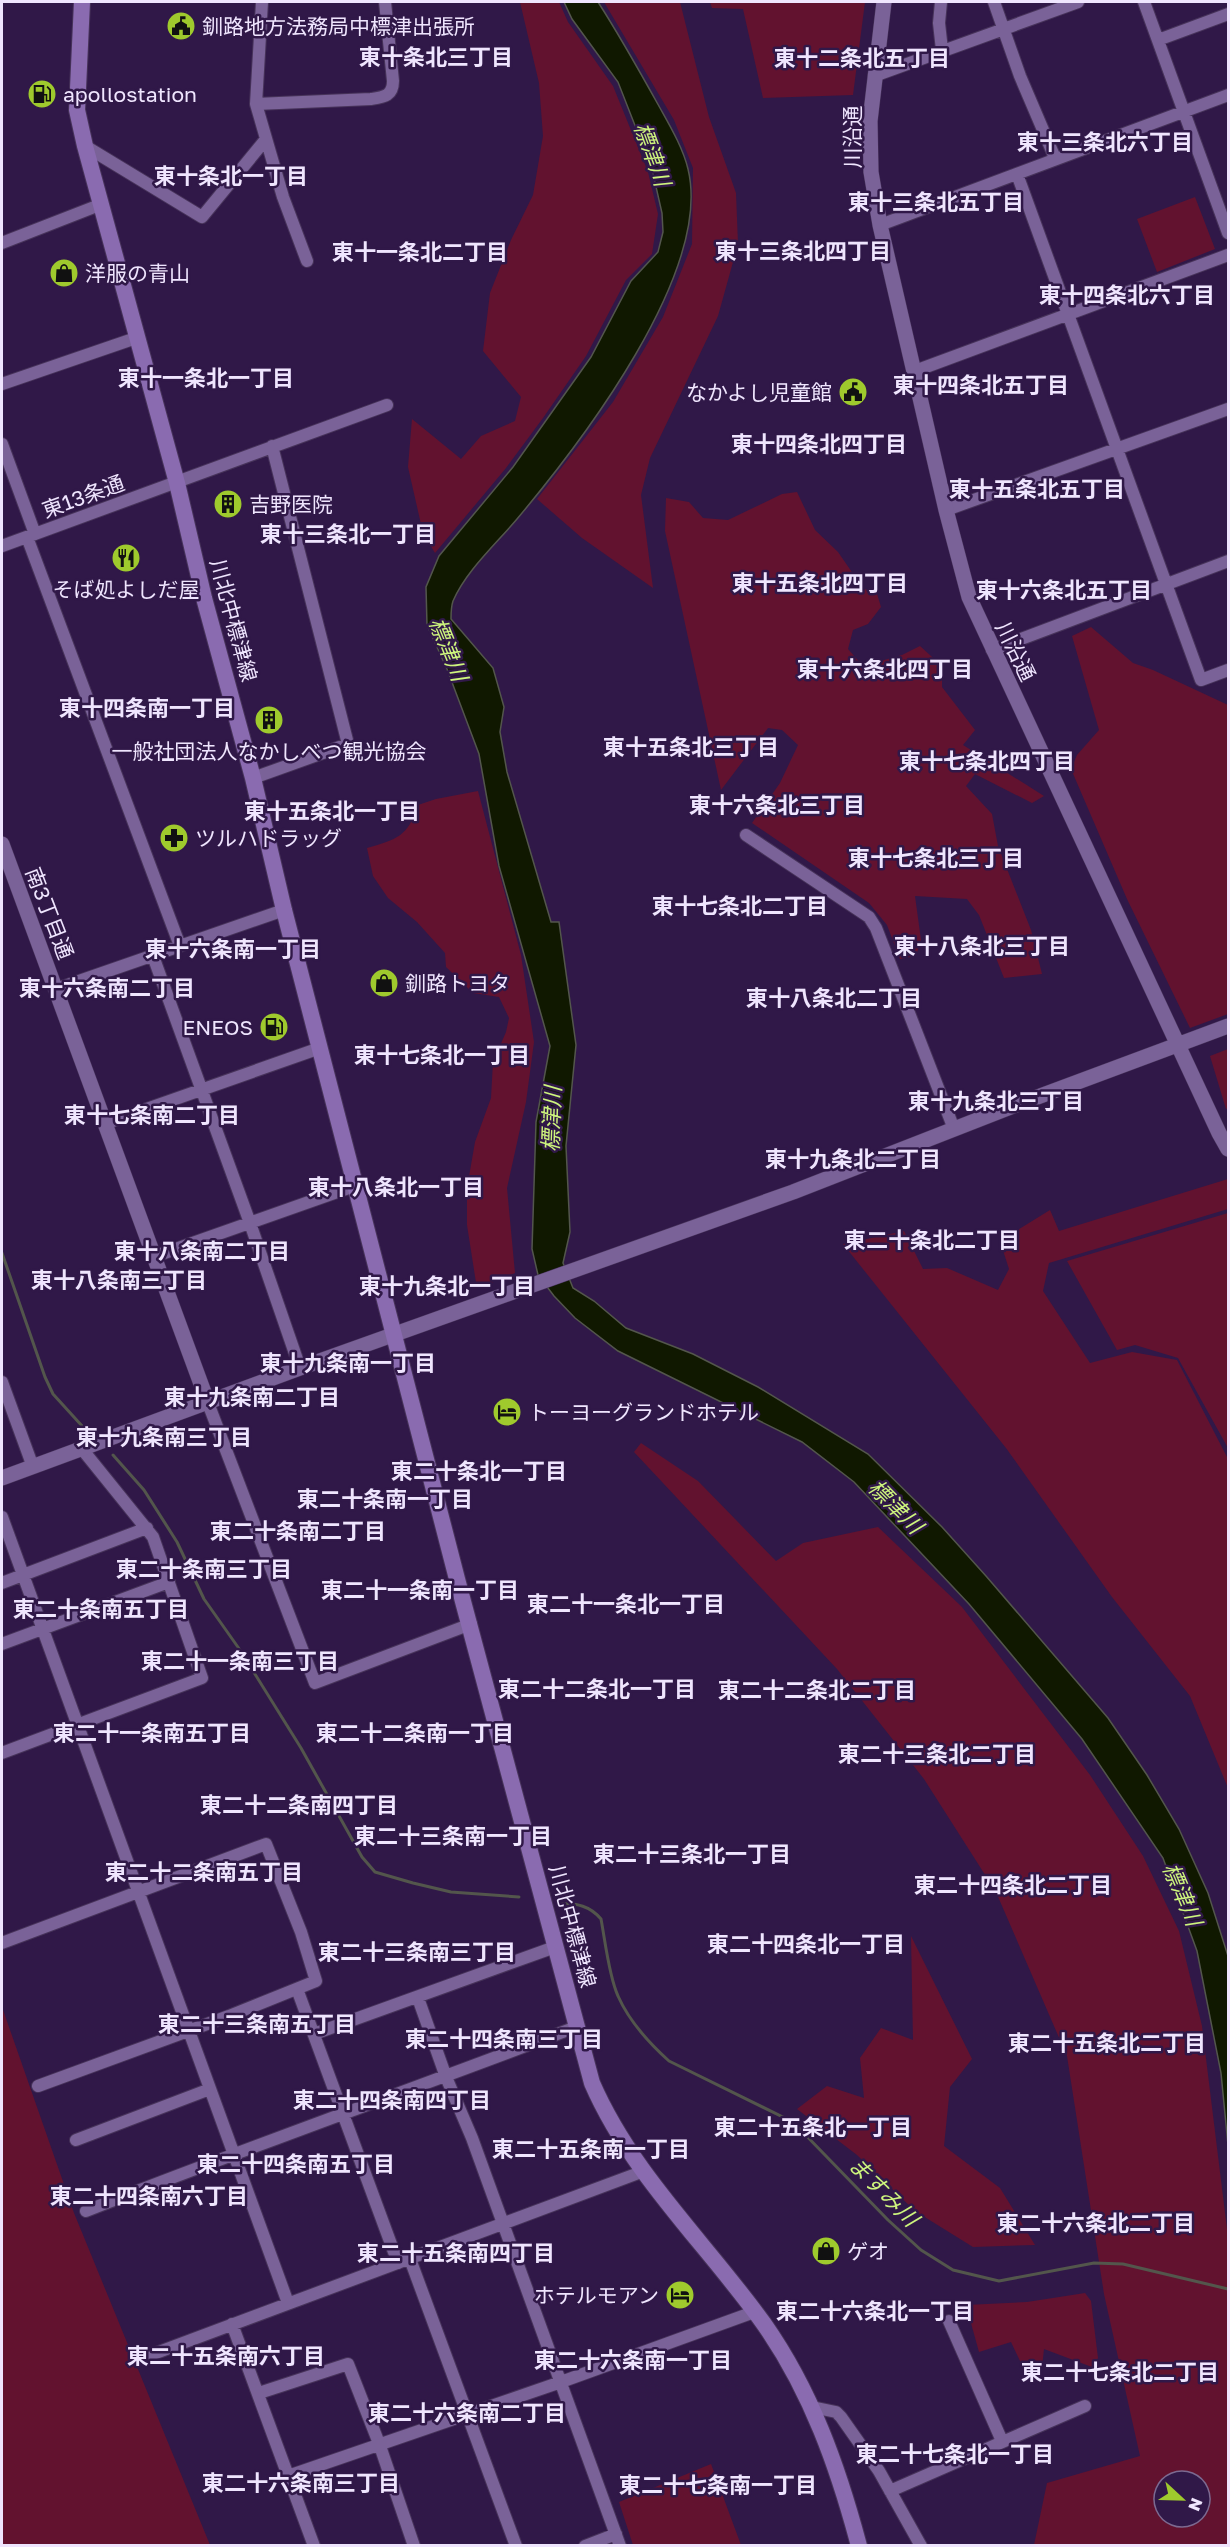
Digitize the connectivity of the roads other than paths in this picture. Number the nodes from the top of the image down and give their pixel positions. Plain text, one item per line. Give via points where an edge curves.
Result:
1 (82, 2) edge
2 (262, 2) edge
3 (385, 2) edge
4 (884, 2) edge
5 (941, 2) edge
6 (994, 2) edge
7 (1078, 2) edge
8 (1144, 2) edge
9 (1228, 14) edge
10 (1004, 29) junction
11 (1158, 40) junction
12 (942, 50) junction
13 (874, 76) junction
14 (1228, 95) edge
15 (256, 104) junction
16 (1184, 112) junction
17 (266, 139) junction
18 (86, 146) junction
19 (1055, 158) junction
20 (1017, 174) junction
21 (102, 204) junction
22 (880, 225) junction
23 (1228, 233) edge
24 (2, 243) edge
25 (1228, 255) edge
26 (307, 261) dead end
27 (1068, 314) junction
28 (136, 338) junction
29 (915, 371) junction
30 (2, 384) edge
31 (387, 405) dead end
32 (1228, 409) edge
33 (2, 444) edge
34 (272, 446) junction
35 (1118, 448) junction
36 (177, 483) junction
37 (946, 510) junction
38 (31, 536) junction
39 (2, 546) edge
40 (1228, 561) edge
41 (1167, 584) junction
42 (992, 650) junction
43 (1228, 670) edge
44 (253, 778) junction
45 (746, 835) dead end
46 (2, 844) edge
47 (284, 910) junction
48 (180, 946) junction
49 (153, 956) junction
50 (56, 989) junction
51 (1228, 1026) edge
52 (1178, 1044) junction
53 (320, 1048) junction
54 (201, 1089) junction
55 (104, 1124) junction
56 (954, 1129) junction
57 (1228, 1149) edge
58 (357, 1185) junction
59 (250, 1223) junction
60 (153, 1257) junction
61 (394, 1335) junction
62 (300, 1368) junction
63 (2, 1382) edge
64 (208, 1403) junction
65 (82, 1449) junction
66 (33, 1467) junction
67 (2, 1479) edge
68 (2, 1517) edge
69 (147, 1528) junction
70 (22, 1575) junction
71 (169, 1582) junction
72 (2, 1583) edge
73 (471, 1624) junction
74 (40, 1629) junction
75 (2, 1644) edge
76 (78, 1724) junction
77 (2, 1753) edge
78 (139, 1892) junction
79 (2, 1943) edge
80 (555, 1947) junction
81 (297, 1989) junction
82 (418, 1998) junction
83 (576, 2027) junction
84 (189, 2030) junction
85 (314, 2034) junction
86 (446, 2077) junction
87 (38, 2086) dead end
88 (210, 2089) junction
89 (343, 2114) junction
90 (76, 2139) dead end
91 (233, 2153) junction
92 (644, 2171) junction
93 (87, 2211) dead end
94 (503, 2225) junction
95 (404, 2261) junction
96 (288, 2303) junction
97 (754, 2312) junction
98 (949, 2321) dead end
99 (232, 2324) junction
100 (148, 2356) dead end
101 (561, 2382) junction
102 (259, 2393) junction
103 (1085, 2406) dead end
104 (812, 2407) junction
105 (468, 2414) junction
106 (1002, 2441) junction
107 (380, 2446) junction
108 (288, 2476) junction
109 (890, 2491) junction
110 (618, 2540) edge
111 (314, 2546) edge
112 (414, 2546) edge
113 (516, 2546) edge
114 (585, 2546) edge
115 (859, 2546) edge
116 (921, 2546) edge

1 - 18 main road, 川北中標津線 via 77,110
2 - 15 street
3 - 15 street via 393,81 393,90 388,95
4 - 13 street, 川沿通
5 - 12 street
6 - 10 street
7 - 10 street
8 - 11 street
9 - 11 street
10 - 12 street
10 - 19 street
11 - 16 street
12 - 13 street
13 - 22 street, 川沿通 via 870,144
14 - 16 street
15 - 17 street
16 - 19 street
16 - 23 street
17 - 18 street via 202,217
17 - 26 street
18 - 21 main road, 川北中標津線
19 - 20 street
20 - 22 street
20 - 27 street
21 - 24 street
21 - 28 main road, 川北中標津線
22 - 29 street, 川沿通
25 - 27 street
27 - 29 street
27 - 35 street
28 - 30 street
28 - 36 main road, 川北中標津線
29 - 37 street, 川沿通
31 - 34 street, 東13条通
32 - 35 street
33 - 38 street
34 - 36 street, 東13条通
34 - 44 street via 348,744
35 - 37 street
35 - 41 street
36 - 38 street, 東13条通
36 - 44 main road, 川北中標津線
37 - 42 street, 川沿通 via 969,597
38 - 39 street, 東13条通
38 - 48 street
40 - 41 street
41 - 42 street
41 - 43 street via 1201,680
42 - 52 street, 川沿通
44 - 47 main road, 川北中標津線
45 - 56 street via 869,917
46 - 50 street, 南3丁目通
47 - 48 street
47 - 53 main road, 川北中標津線
48 - 49 street
49 - 50 street
49 - 54 street
50 - 55 street, 南3丁目通
51 - 52 street
52 - 56 street
52 - 57 street, 川沿通
53 - 54 street
53 - 58 main road, 川北中標津線
54 - 55 street
54 - 59 street
55 - 60 street, 南3丁目通
56 - 61 street via 792,1192
58 - 59 street
58 - 61 main road, 川北中標津線
59 - 60 street
59 - 62 street
60 - 64 street, 南3丁目通
61 - 62 street
61 - 73 main road, 川北中標津線
62 - 64 street
63 - 66 street
64 - 65 street
64 - 73 street via 315,1683
65 - 66 street
65 - 69 street
66 - 67 street
68 - 70 street
69 - 70 street
69 - 71 street
70 - 72 street
70 - 74 street
71 - 74 street
71 - 76 street via 202,1677
73 - 80 main road, 川北中標津線
74 - 75 street
74 - 76 street
76 - 77 street
76 - 78 street
78 - 79 street
78 - 81 street via 266,1844 316,1980
78 - 84 street
80 - 82 street
80 - 83 main road, 川北中標津線
81 - 84 street
81 - 85 street
82 - 85 street
82 - 86 street
83 - 86 street
83 - 92 main road, 川北中標津線 via 603,2107
84 - 87 street
84 - 88 street
85 - 89 street
86 - 89 street
86 - 94 street
88 - 90 street
88 - 91 street
89 - 91 street
89 - 95 street
91 - 93 street
91 - 96 street
92 - 94 street
92 - 97 main road, 川北中標津線
94 - 95 street
94 - 101 street
95 - 96 street
95 - 105 street
96 - 99 street
97 - 101 street
97 - 104 main road, 川北中標津線
98 - 106 street
99 - 100 street
99 - 102 street
101 - 105 street
101 - 110 street
102 - 107 street via 348,2364
102 - 108 street
103 - 106 street
104 - 109 street via 836,2412 841,2417
104 - 115 main road, 川北中標津線 via 840,2478
105 - 107 street
105 - 113 street
106 - 109 street
107 - 108 street
107 - 112 street
108 - 111 street
109 - 116 street
110 - 114 street

